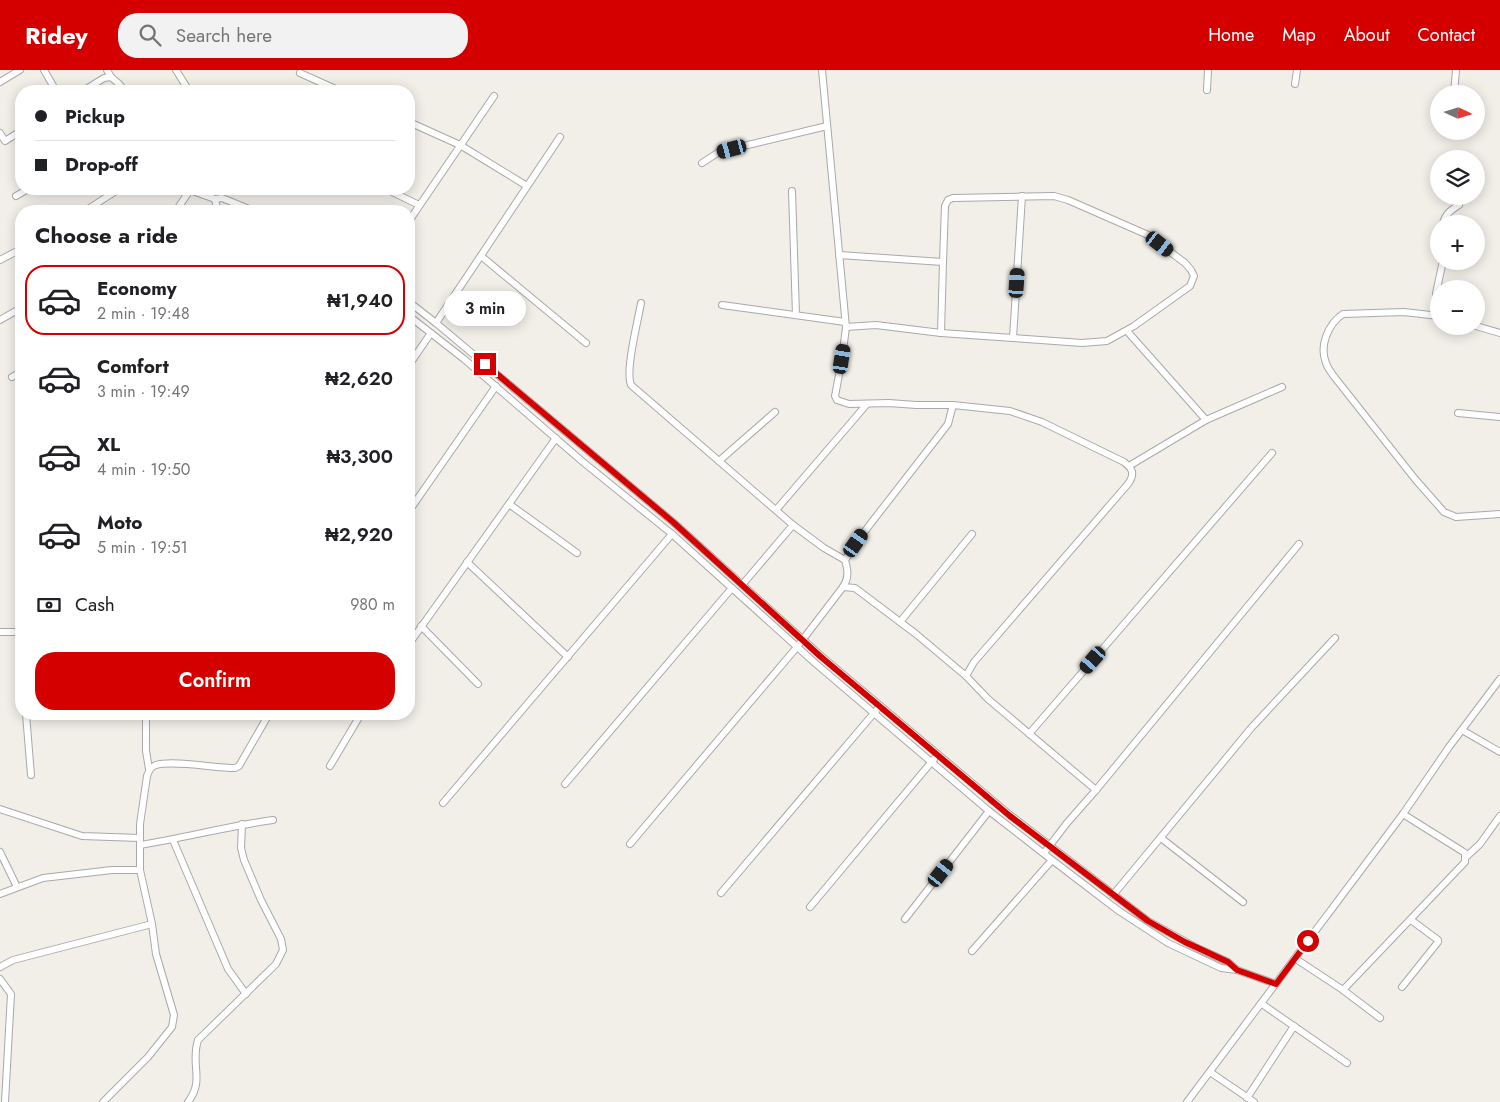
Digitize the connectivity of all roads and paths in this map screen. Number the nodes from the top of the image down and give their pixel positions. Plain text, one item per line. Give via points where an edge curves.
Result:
1 (20, 70) edge
2 (44, 70) edge
3 (107, 70) edge
4 (176, 70) edge
5 (822, 70) edge
6 (1208, 70) edge
7 (1297, 70) edge
8 (1456, 70) edge
9 (300, 73) dead end
10 (111, 77) junction
11 (0, 82) edge
12 (1295, 84) dead end
13 (53, 85) edge
14 (93, 85) edge
15 (120, 85) edge
16 (185, 85) edge
17 (327, 85) edge
18 (1455, 85) edge
19 (1207, 90) dead end
20 (494, 96) dead end
21 (415, 125) edge
22 (827, 126) junction
23 (0, 133) edge
24 (15, 135) edge
25 (560, 137) dead end
26 (460, 145) junction
27 (702, 163) dead end
28 (527, 186) junction
29 (792, 191) dead end
30 (110, 195) edge
31 (204, 195) edge
32 (398, 195) edge
33 (1022, 196) junction
34 (214, 199) junction
35 (94, 205) edge
36 (216, 205) edge
37 (239, 205) edge
38 (419, 205) junction
39 (1459, 205) dead end
40 (415, 211) edge
41 (1446, 215) edge
42 (15, 252) edge
43 (838, 255) junction
44 (481, 256) junction
45 (0, 260) edge
46 (943, 262) junction
47 (641, 303) dead end
48 (722, 305) dead end
49 (415, 307) edge
50 (15, 311) edge
51 (796, 315) junction
52 (1430, 315) edge
53 (0, 320) edge
54 (415, 321) edge
55 (436, 323) junction
56 (846, 324) junction
57 (1485, 329) edge
58 (1127, 331) junction
59 (431, 333) junction
60 (941, 333) junction
61 (1500, 333) edge
62 (1013, 338) junction
63 (586, 343) dead end
64 (470, 351) junction
65 (415, 356) edge
66 (464, 359) junction
67 (15, 375) edge
68 (12, 377) dead end
69 (496, 386) junction
70 (1282, 387) dead end
71 (867, 404) junction
72 (953, 405) junction
73 (775, 412) dead end
74 (1458, 413) dead end
75 (1500, 417) edge
76 (1206, 420) junction
77 (556, 438) junction
78 (576, 442) junction
79 (569, 449) junction
80 (1272, 453) dead end
81 (719, 461) junction
82 (1129, 466) junction
83 (415, 503) edge
84 (509, 504) junction
85 (776, 510) junction
86 (1500, 514) edge
87 (793, 525) junction
88 (672, 534) junction
89 (972, 534) dead end
90 (1299, 544) dead end
91 (577, 554) dead end
92 (845, 560) junction
93 (467, 562) junction
94 (742, 585) junction
95 (843, 587) junction
96 (732, 588) junction
97 (900, 622) junction
98 (421, 626) junction
99 (0, 632) edge
100 (15, 632) edge
101 (415, 635) edge
102 (1335, 638) dead end
103 (802, 639) junction
104 (797, 647) junction
105 (568, 657) junction
106 (966, 676) junction
107 (1500, 680) edge
108 (478, 684) dead end
109 (880, 706) junction
110 (874, 713) junction
111 (26, 720) edge
112 (146, 720) edge
113 (266, 720) edge
114 (357, 720) edge
115 (1462, 730) junction
116 (1029, 734) junction
117 (1500, 752) edge
118 (938, 754) junction
119 (932, 761) junction
120 (330, 766) dead end
121 (149, 769) junction
122 (31, 775) dead end
123 (565, 784) dead end
124 (1096, 790) junction
125 (443, 803) dead end
126 (0, 809) edge
127 (989, 811) junction
128 (1403, 814) junction
129 (1500, 816) edge
130 (273, 820) dead end
131 (242, 824) junction
132 (1161, 838) junction
133 (173, 840) junction
134 (140, 841) junction
135 (630, 844) dead end
136 (1049, 846) junction
137 (0, 852) edge
138 (1044, 853) junction
139 (1466, 857) junction
140 (1052, 860) junction
141 (140, 870) junction
142 (17, 888) junction
143 (721, 893) dead end
144 (0, 894) edge
145 (1113, 896) junction
146 (1243, 902) dead end
147 (810, 907) dead end
148 (904, 919) dead end
149 (1411, 920) junction
150 (152, 924) junction
151 (972, 951) dead end
152 (1296, 959) junction
153 (0, 967) edge
154 (1237, 970) junction
155 (0, 979) edge
156 (1276, 984) junction
157 (1402, 987) dead end
158 (1343, 990) junction
159 (246, 994) junction
160 (1262, 1004) junction
161 (1380, 1018) dead end
162 (1294, 1026) junction
163 (1347, 1063) dead end
164 (1210, 1072) junction
165 (1247, 1098) junction
166 (5, 1102) edge
167 (103, 1102) edge
168 (188, 1102) edge
169 (1187, 1102) edge
170 (1254, 1102) edge

1 - 11 street
2 - 13 street
3 - 10 street
4 - 16 street
5 - 22 street
6 - 19 street
7 - 12 street
8 - 18 street
9 - 17 street
10 - 14 street
10 - 15 street
20 - 26 street
21 - 26 street
22 - 27 street via 719,152
22 - 43 street
23 - 24 street via 5,141
25 - 28 street
26 - 28 street
26 - 38 street
28 - 44 street
29 - 51 street
30 - 35 street
31 - 34 street
32 - 38 street
33 - 46 street via 948,200 945,206
33 - 58 street via 1054,196 1068,200 1148,235 1191,270 1194,276 1190,286
33 - 62 street
34 - 36 street
34 - 37 street via 222,198
38 - 40 street
39 - 41 street
42 - 45 street
43 - 46 street
43 - 56 street
44 - 55 street
44 - 63 street
46 - 60 street
47 - 81 street via 629,368 631,385
48 - 51 street
49 - 55 street
50 - 53 street
51 - 56 street
52 - 86 street via 1404,312 1343,314 1331,325 1325,340 1325,362 1390,448 1444,512 1456,517
54 - 59 street
55 - 64 street
56 - 60 street
56 - 71 street via 835,396 842,403
57 - 61 street
58 - 62 street via 1095,343
58 - 76 street
59 - 65 street
59 - 66 street
60 - 62 street
64 - 66 street
64 - 78 street
66 - 69 street
67 - 68 street
69 - 77 street
69 - 83 street
70 - 76 street
71 - 72 street
71 - 85 street
72 - 82 street via 1010,411 1042,422
72 - 92 street via 948,424
73 - 81 street
74 - 75 street
76 - 82 street
77 - 79 street
77 - 84 street
78 - 79 street
78 - 94 street via 673,522
79 - 88 street
80 - 116 street
81 - 85 street
82 - 106 street via 1133,472 1128,484 974,662
84 - 91 street
84 - 93 street
85 - 87 street
87 - 92 street
87 - 94 street
88 - 96 street
88 - 105 street
89 - 97 street
90 - 124 street
92 - 95 street via 848,571
93 - 98 street
93 - 105 street
94 - 103 street
95 - 97 street via 856,588
95 - 103 street
96 - 104 street
96 - 123 street
97 - 106 street
98 - 101 street
98 - 108 street
99 - 100 street
102 - 132 street via 1252,727
103 - 104 street
103 - 109 street
104 - 110 street
104 - 135 street
105 - 125 street
106 - 116 street
107 - 115 street
109 - 110 street
109 - 118 street
110 - 119 street
110 - 143 street
111 - 122 street
112 - 121 street
113 - 121 street via 235,768 172,764 155,765
114 - 120 street
115 - 117 street
115 - 128 street
116 - 124 street
118 - 119 street
118 - 136 street
119 - 127 street
119 - 147 street
121 - 134 street
124 - 136 street
126 - 134 street via 82,836
127 - 138 street
127 - 148 street
128 - 139 street via 1462,851
128 - 152 street
129 - 139 street
130 - 131 street
131 - 133 street
131 - 159 street via 244,860 281,939 283,950 276,964
132 - 145 street
132 - 146 street
133 - 134 street
133 - 159 street via 228,969
134 - 141 street
136 - 138 street
136 - 145 street
137 - 142 street
138 - 140 street
139 - 149 street via 1462,867
140 - 151 street
140 - 154 street via 1168,943 1221,968
141 - 142 street via 43,878
141 - 150 street
142 - 144 street
145 - 154 street via 1172,936 1228,962
149 - 157 street via 1438,942
149 - 158 street
150 - 153 street via 13,960
150 - 167 street via 156,954 174,1015 172,1027 148,1057
152 - 156 street
152 - 158 street
154 - 156 street
155 - 166 street via 11,994
156 - 160 street
158 - 161 street
159 - 168 street via 198,1040 194,1058 197,1088
160 - 162 street
160 - 164 street
162 - 163 street
162 - 165 street
164 - 165 street
164 - 169 street
165 - 170 street

